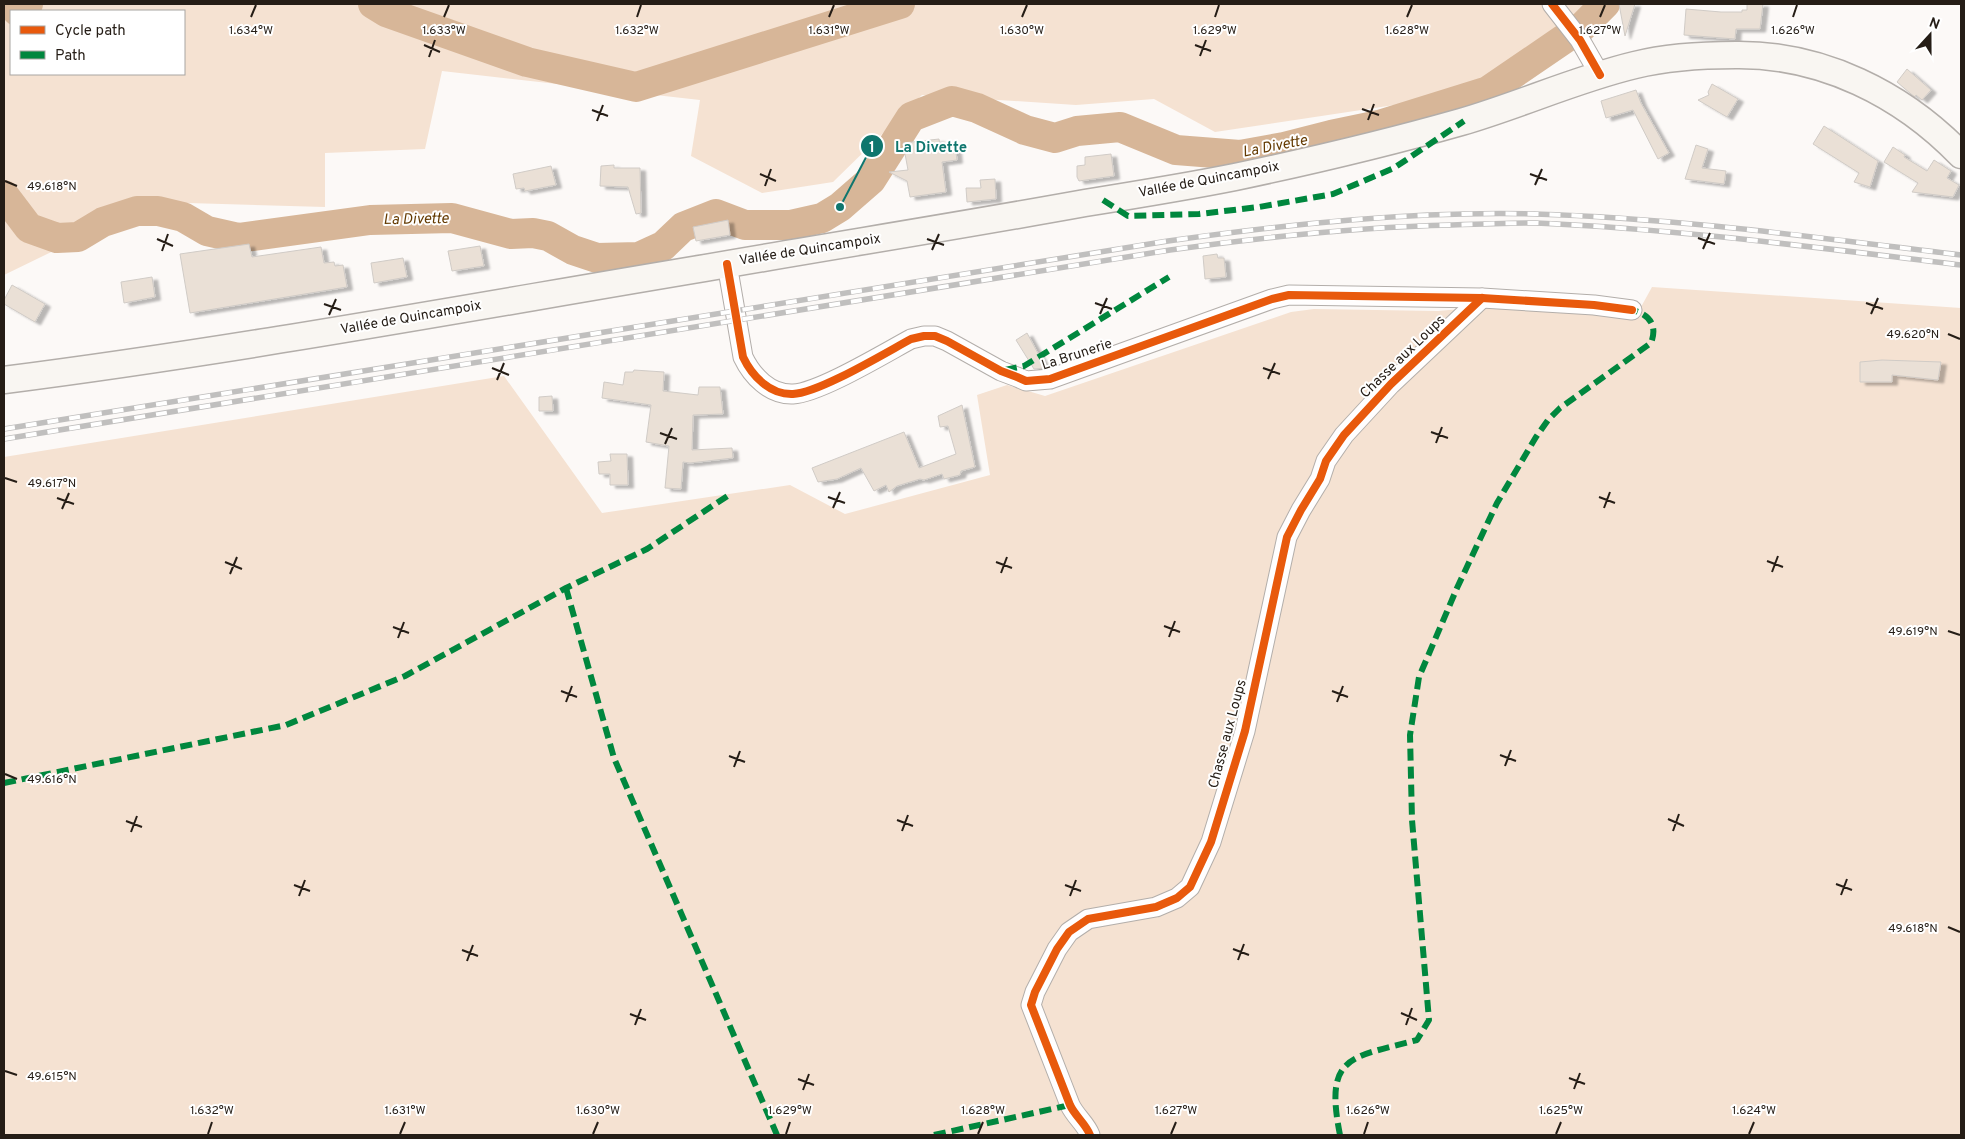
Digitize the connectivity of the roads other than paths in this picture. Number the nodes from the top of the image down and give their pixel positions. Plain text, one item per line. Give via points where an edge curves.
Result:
1 (1552, 4) edge
2 (1600, 75) junction
3 (1961, 154) edge
4 (727, 264) junction
5 (1482, 298) junction
6 (1632, 310) dead end
7 (4, 380) edge
8 (1090, 1135) edge

1 - 2 street via 1580,40
2 - 3 main road, Vallée de Quincampoix via 1635,65 1691,56 1754,56 1804,63 1842,74 1899,103
2 - 4 main road, Vallée de Quincampoix via 1464,121 1232,177
4 - 5 street, La Brunerie via 745,362 770,388 792,394 808,391 911,339 924,336 947,341 1017,378 1038,381 1288,295
4 - 7 main road, Vallée de Quincampoix via 300,338
5 - 6 street, La Brunerie
5 - 8 street, Chasse aux Loups via 1391,384 1344,435 1286,537 1245,731 1211,842 1190,887 1177,898 1156,907 1088,920 1069,932 1034,992 1031,1005 1038,1025 1075,1116

